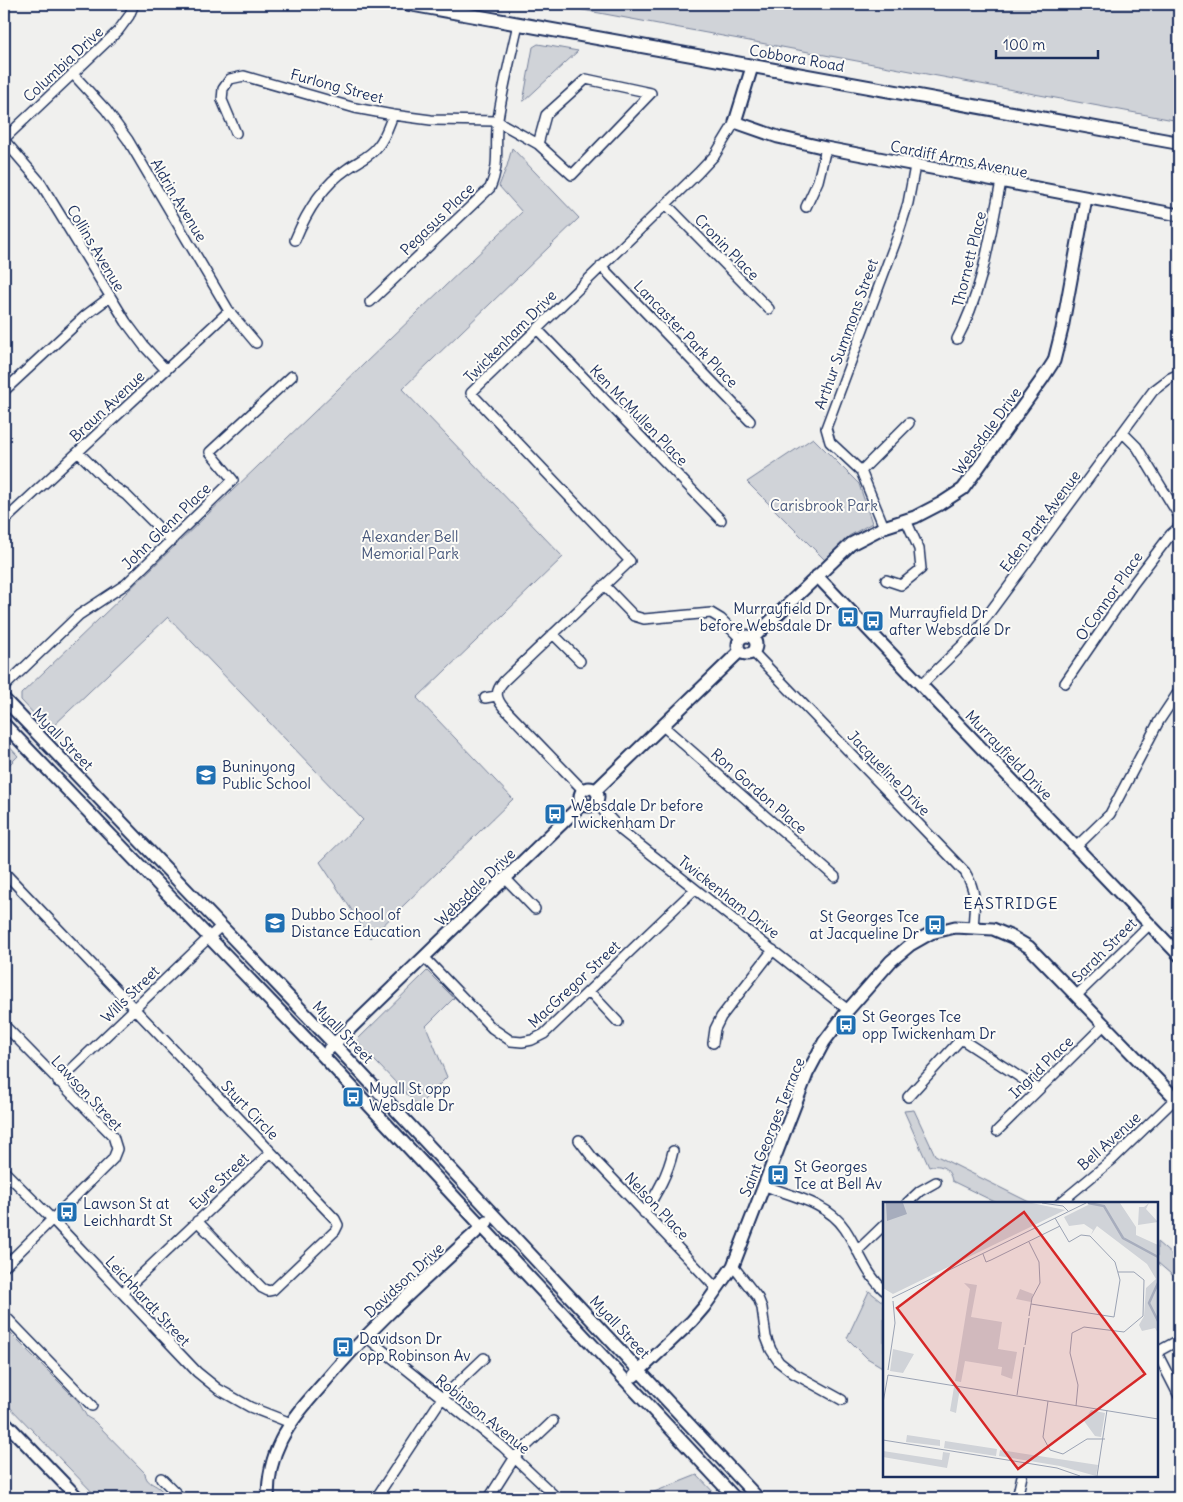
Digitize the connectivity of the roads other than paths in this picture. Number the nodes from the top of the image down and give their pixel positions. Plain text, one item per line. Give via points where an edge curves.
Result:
1 (134, 4) edge
2 (409, 4) edge
3 (518, 24) junction
4 (752, 67) junction
5 (73, 74) junction
6 (394, 115) junction
7 (498, 121) junction
8 (736, 122) junction
9 (236, 133) dead end
10 (4, 140) edge
11 (1179, 143) edge
12 (538, 144) junction
13 (826, 148) junction
14 (915, 166) junction
15 (1001, 182) junction
16 (1086, 198) junction
17 (666, 204) junction
18 (806, 207) dead end
19 (1179, 215) edge
20 (295, 240) dead end
21 (601, 266) junction
22 (110, 297) junction
23 (370, 302) dead end
24 (769, 309) dead end
25 (229, 311) junction
26 (537, 329) junction
27 (957, 339) dead end
28 (256, 344) dead end
29 (166, 370) junction
30 (1179, 374) edge
31 (292, 376) dead end
32 (4, 391) edge
33 (750, 420) dead end
34 (910, 423) dead end
35 (1122, 433) junction
36 (78, 452) junction
37 (861, 471) junction
38 (1179, 516) edge
39 (721, 520) dead end
40 (906, 520) junction
41 (4, 521) edge
42 (884, 527) junction
43 (1179, 527) edge
44 (172, 541) junction
45 (817, 576) junction
46 (886, 580) dead end
47 (604, 586) junction
48 (553, 634) junction
49 (740, 638) junction
50 (754, 638) junction
51 (740, 651) junction
52 (753, 652) junction
53 (580, 661) dead end
54 (1065, 683) dead end
55 (921, 685) junction
56 (4, 687) edge
57 (1179, 691) edge
58 (496, 696) junction
59 (485, 698) dead end
60 (4, 699) edge
61 (4, 724) edge
62 (664, 726) junction
63 (583, 790) junction
64 (596, 790) junction
65 (583, 803) junction
66 (596, 803) junction
67 (1076, 847) junction
68 (4, 872) edge
69 (835, 877) dead end
70 (505, 878) junction
71 (695, 889) junction
72 (535, 909) dead end
73 (1149, 925) junction
74 (221, 926) junction
75 (973, 927) junction
76 (209, 938) junction
77 (773, 950) junction
78 (1179, 955) edge
79 (424, 957) junction
80 (589, 991) junction
81 (1077, 995) junction
82 (135, 1010) junction
83 (848, 1010) junction
84 (618, 1022) dead end
85 (1105, 1024) junction
86 (4, 1025) edge
87 (713, 1043) dead end
88 (334, 1044) junction
89 (323, 1056) junction
90 (58, 1082) junction
91 (1038, 1089) junction
92 (908, 1097) dead end
93 (1178, 1100) edge
94 (997, 1131) dead end
95 (579, 1140) dead end
96 (673, 1151) dead end
97 (271, 1152) junction
98 (4, 1172) edge
99 (936, 1182) dead end
100 (765, 1186) junction
101 (908, 1202) edge
102 (1061, 1202) edge
103 (644, 1213) junction
104 (495, 1215) junction
105 (52, 1219) junction
106 (197, 1221) junction
107 (482, 1226) junction
108 (883, 1226) edge
109 (857, 1250) junction
110 (733, 1266) junction
111 (4, 1267) edge
112 (717, 1289) junction
113 (883, 1289) edge
114 (122, 1294) junction
115 (4, 1315) edge
116 (365, 1336) junction
117 (1179, 1340) edge
118 (1158, 1351) edge
119 (1158, 1354) edge
120 (484, 1358) dead end
121 (640, 1370) junction
122 (627, 1382) junction
123 (1179, 1396) edge
124 (442, 1398) junction
125 (842, 1400) dead end
126 (92, 1406) dead end
127 (4, 1421) edge
128 (553, 1421) dead end
129 (291, 1423) junction
130 (515, 1457) junction
131 (1022, 1477) edge
132 (161, 1478) dead end
133 (78, 1498) edge
134 (181, 1498) edge
135 (268, 1498) edge
136 (376, 1498) edge
137 (489, 1498) edge
138 (557, 1498) edge
139 (735, 1498) edge
140 (758, 1498) edge
141 (1017, 1498) edge

1 - 5 street, Columbia Drive via 118,31
2 - 3 main road, Cobbora Road
3 - 4 main road, Cobbora Road
3 - 7 street, Pegasus Place
4 - 8 street, Twickenham Drive
4 - 11 main road, Cobbora Road
5 - 10 street, Columbia Drive
5 - 25 street, Aldrin Avenue via 128,140
6 - 7 street, Furlong Street via 431,120
6 - 9 street, Furlong Street via 355,108 244,76 230,79 222,94
6 - 20 street via 379,145 327,186 312,206
7 - 12 street
7 - 23 street, Pegasus Place via 498,156 490,188
8 - 13 street, Cardiff Arms Avenue via 778,137
8 - 17 street, Twickenham Drive via 715,156
10 - 22 street, Collins Avenue via 40,182
12 - 12 street via 572,175 651,93 586,79 546,115
13 - 14 street, Cardiff Arms Avenue
13 - 18 street via 818,181
14 - 15 street, Cardiff Arms Avenue
14 - 37 street, Arthur Summons Street via 897,238 826,428 830,442
15 - 16 street, Cardiff Arms Avenue
15 - 27 street, Thornett Place via 979,286
16 - 19 street, Cardiff Arms Avenue
16 - 40 street, Websdale Drive via 1054,361 963,488 940,504
17 - 21 street, Twickenham Drive
17 - 24 street, Cronin Place
21 - 26 street, Twickenham Drive
21 - 33 street, Lancaster Park Place
22 - 29 street, Collins Avenue via 144,346
22 - 32 street
25 - 28 street, Aldrin Avenue
25 - 29 street, Braun Avenue
26 - 39 street, Ken McMullen Place
26 - 47 street, Twickenham Drive via 471,393 630,561
29 - 36 street, Braun Avenue
30 - 35 street, Eden Park Avenue via 1153,391
31 - 44 street, John Glenn Place via 210,452 233,480
34 - 37 street
35 - 38 street via 1137,446
35 - 55 street, Eden Park Avenue via 973,635
36 - 41 street, Braun Avenue
36 - 44 street via 110,484 126,494
37 - 42 street, Arthur Summons Street
40 - 42 street, Websdale Drive
40 - 46 street via 918,549 921,569 900,585
42 - 45 street, Websdale Drive via 851,544
43 - 54 street, O'Connor Place via 1132,584
44 - 56 street, John Glenn Place via 126,584 79,615
45 - 50 street, Websdale Drive
45 - 55 street, Murrayfield Drive
47 - 48 street, Twickenham Drive
47 - 49 street via 634,616 644,619 711,613
48 - 53 street
48 - 58 street, Twickenham Drive via 499,687
49 - 50 street
49 - 51 street
50 - 52 street via 756,646
51 - 52 street via 745,654
51 - 62 street
52 - 75 street, Jacqueline Drive via 965,872 975,895
55 - 67 street, Murrayfield Drive
57 - 67 street via 1159,721 1110,814
58 - 59 street
58 - 63 street
60 - 74 street, Myall Street
61 - 76 street, Myall Street
62 - 64 street
62 - 69 street, Ron Gordon Place
63 - 64 street
63 - 65 street via 580,798
64 - 66 street via 599,796
65 - 66 street via 591,806
65 - 70 street, Websdale Drive
66 - 71 street, Twickenham Drive via 622,831
67 - 73 street, Murrayfield Drive
68 - 82 street, Sturt Circle
70 - 72 street
70 - 79 street, Websdale Drive
71 - 77 street, Twickenham Drive
71 - 80 street, MacGregor Street
73 - 78 street, Murrayfield Drive
73 - 81 street, Sarah Street
74 - 76 street, Wills Street
74 - 88 street, Myall Street
75 - 81 street, Saint Georges Terrace via 993,929 1029,947
75 - 83 street, Saint Georges Terrace via 955,927 931,933 910,945 891,960
76 - 82 street, Wills Street
76 - 89 street, Myall Street
77 - 83 street, Twickenham Drive
77 - 87 street via 721,1017
79 - 80 street, MacGregor Street via 492,1028 511,1041 527,1041 544,1034
79 - 88 street, Websdale Drive
80 - 84 street
81 - 85 street, Saint Georges Terrace
82 - 90 street, Wills Street
82 - 97 street, Sturt Circle
83 - 100 street, Saint Georges Terrace via 824,1042 807,1074
85 - 91 street, Ingrid Place
85 - 93 street, Saint Georges Terrace
86 - 90 street, Lawson Street
88 - 89 street, Websdale Drive
88 - 104 street, Myall Street
89 - 107 street, Myall Street
90 - 105 street, Lawson Street via 113,1136 117,1149 113,1159
91 - 92 street via 961,1039
91 - 94 street, Ingrid Place
93 - 102 street, Bell Avenue
95 - 103 street, Nelson Place
96 - 103 street via 671,1163
97 - 106 street, Eyre Street
97 - 106 street, Sturt Circle via 338,1225 273,1290 262,1288
98 - 105 street, Leichhardt Street
99 - 101 street
100 - 109 street via 812,1202 829,1212 845,1228
100 - 110 street, Saint Georges Terrace
103 - 112 street, Nelson Place
104 - 107 street, Davidson Drive
104 - 121 street, Myall Street
105 - 111 street, Lawson Street
105 - 114 street, Leichhardt Street
106 - 114 street, Eyre Street
107 - 116 street, Davidson Drive
107 - 122 street, Myall Street
108 - 109 street
109 - 113 street via 868,1272
110 - 112 street, Saint Georges Terrace
110 - 125 street via 758,1298 766,1337 780,1362
112 - 121 street, Saint Georges Terrace via 692,1321
114 - 129 street, Leichhardt Street via 197,1372 218,1389 250,1407
115 - 126 street
116 - 124 street, Robinson Avenue
116 - 129 street, Davidson Drive
117 - 118 street
119 - 123 street
120 - 124 street
121 - 122 street, Saint Georges Terrace
121 - 140 street, Myall Street
122 - 139 street, Myall Street
124 - 130 street, Robinson Avenue
124 - 136 street
127 - 133 street
128 - 130 street
129 - 135 street, Davidson Drive via 273,1460
130 - 137 street
130 - 138 street, Robinson Avenue
131 - 141 street
132 - 134 street

